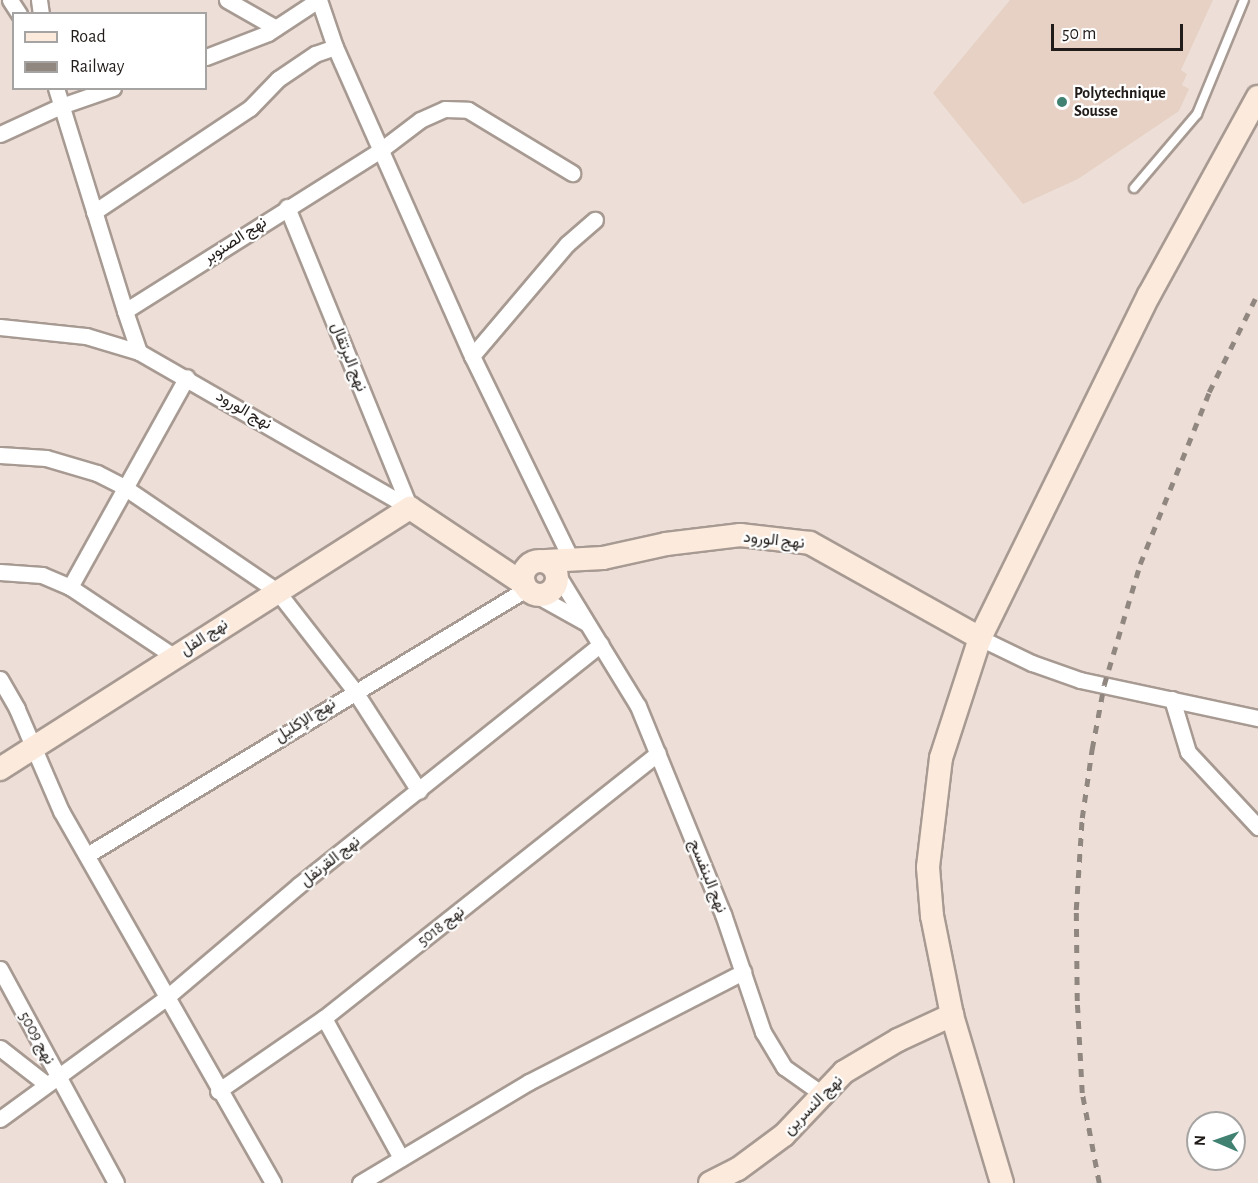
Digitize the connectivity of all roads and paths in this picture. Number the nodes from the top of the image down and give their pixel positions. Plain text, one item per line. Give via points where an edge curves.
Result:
1 (227, 0) edge
2 (318, 0) edge
3 (1244, 0) edge
4 (276, 28) junction
5 (335, 47) junction
6 (207, 57) edge
7 (57, 90) edge
8 (107, 90) edge
9 (1258, 97) edge
10 (61, 106) junction
11 (0, 134) edge
12 (382, 149) junction
13 (572, 173) dead end
14 (1134, 188) dead end
15 (287, 207) junction
16 (94, 212) junction
17 (595, 220) dead end
18 (125, 311) junction
19 (0, 327) edge
20 (139, 352) junction
21 (472, 356) junction
22 (187, 377) junction
23 (0, 455) edge
24 (124, 487) junction
25 (410, 508) junction
26 (0, 572) edge
27 (546, 578) junction
28 (70, 587) junction
29 (277, 591) junction
30 (589, 624) junction
31 (980, 638) junction
32 (601, 644) junction
33 (175, 657) junction
34 (0, 679) edge
35 (354, 690) junction
36 (1172, 699) junction
37 (1258, 718) edge
38 (34, 747) junction
39 (658, 753) junction
40 (0, 769) edge
41 (419, 791) junction
42 (1258, 827) edge
43 (87, 855) junction
44 (0, 969) edge
45 (743, 972) junction
46 (167, 997) junction
47 (952, 1016) junction
48 (324, 1018) junction
49 (0, 1048) edge
50 (52, 1079) junction
51 (218, 1091) junction
52 (825, 1096) junction
53 (0, 1119) edge
54 (401, 1158) junction
55 (116, 1183) edge
56 (273, 1183) edge
57 (360, 1183) edge
58 (710, 1183) edge
59 (1002, 1183) edge

1 - 4 street
2 - 4 street
2 - 5 street, نهج البنفسج
3 - 14 lane via 1197,114
4 - 6 street
5 - 12 street, نهج البنفسج
5 - 16 street via 315,54 278,79 250,108
7 - 10 street
8 - 10 street
9 - 31 street via 1149,295
10 - 11 street
10 - 16 street
12 - 13 street, نهج الصنوبر via 420,120 445,109 468,110
12 - 15 street, نهج الصنوبر
12 - 21 street, نهج البنفسج
15 - 18 street, نهج الصنوبر
15 - 25 street, نهج البرتقال
16 - 18 street
17 - 21 street via 567,244
18 - 20 street
19 - 20 street, نهج الورود via 86,336
20 - 22 street, نهج الورود
21 - 27 street, نهج البنفسج
22 - 24 street
22 - 25 street, نهج الورود
23 - 24 street via 72,464
24 - 28 street
24 - 29 street
25 - 27 street, نهج الورود via 468,545
25 - 29 street, نهج الفل
26 - 28 street via 42,575
27 - 30 street
27 - 30 street, نهج البنفسج
27 - 31 street, نهج الورود via 666,544 740,536 810,543
27 - 35 street, نهج الإكليل
28 - 33 street
29 - 33 street, نهج الفل
29 - 35 street
30 - 32 street, نهج البنفسج
31 - 36 street via 1080,680
31 - 47 street via 941,758 928,867 932,916
32 - 39 street, نهج البنفسج via 633,696
32 - 41 street, نهج القرنفل
33 - 38 street, نهج الفل
34 - 38 street
35 - 41 street
35 - 43 street, نهج الإكليل
36 - 37 street
36 - 42 street via 1188,752
38 - 40 street, نهج الفل
38 - 43 street via 61,811
39 - 45 street, نهج البنفسج
39 - 48 street, نهج 5018
41 - 46 street, نهج القرنفل via 299,885
43 - 46 street
44 - 50 street, نهج 5009
45 - 52 street, نهج البنفسج via 763,1032 784,1066
45 - 54 street via 529,1082
46 - 50 street, نهج القرنفل
46 - 51 street
47 - 52 street, نهج النسرين via 898,1040 844,1072
47 - 59 street
48 - 51 street, نهج 5018
48 - 54 street
49 - 50 street
50 - 53 street, نهج القرنفل
50 - 55 street, نهج 5009
51 - 56 street
52 - 58 street, نهج النسرين via 784,1135 738,1169
54 - 57 street

